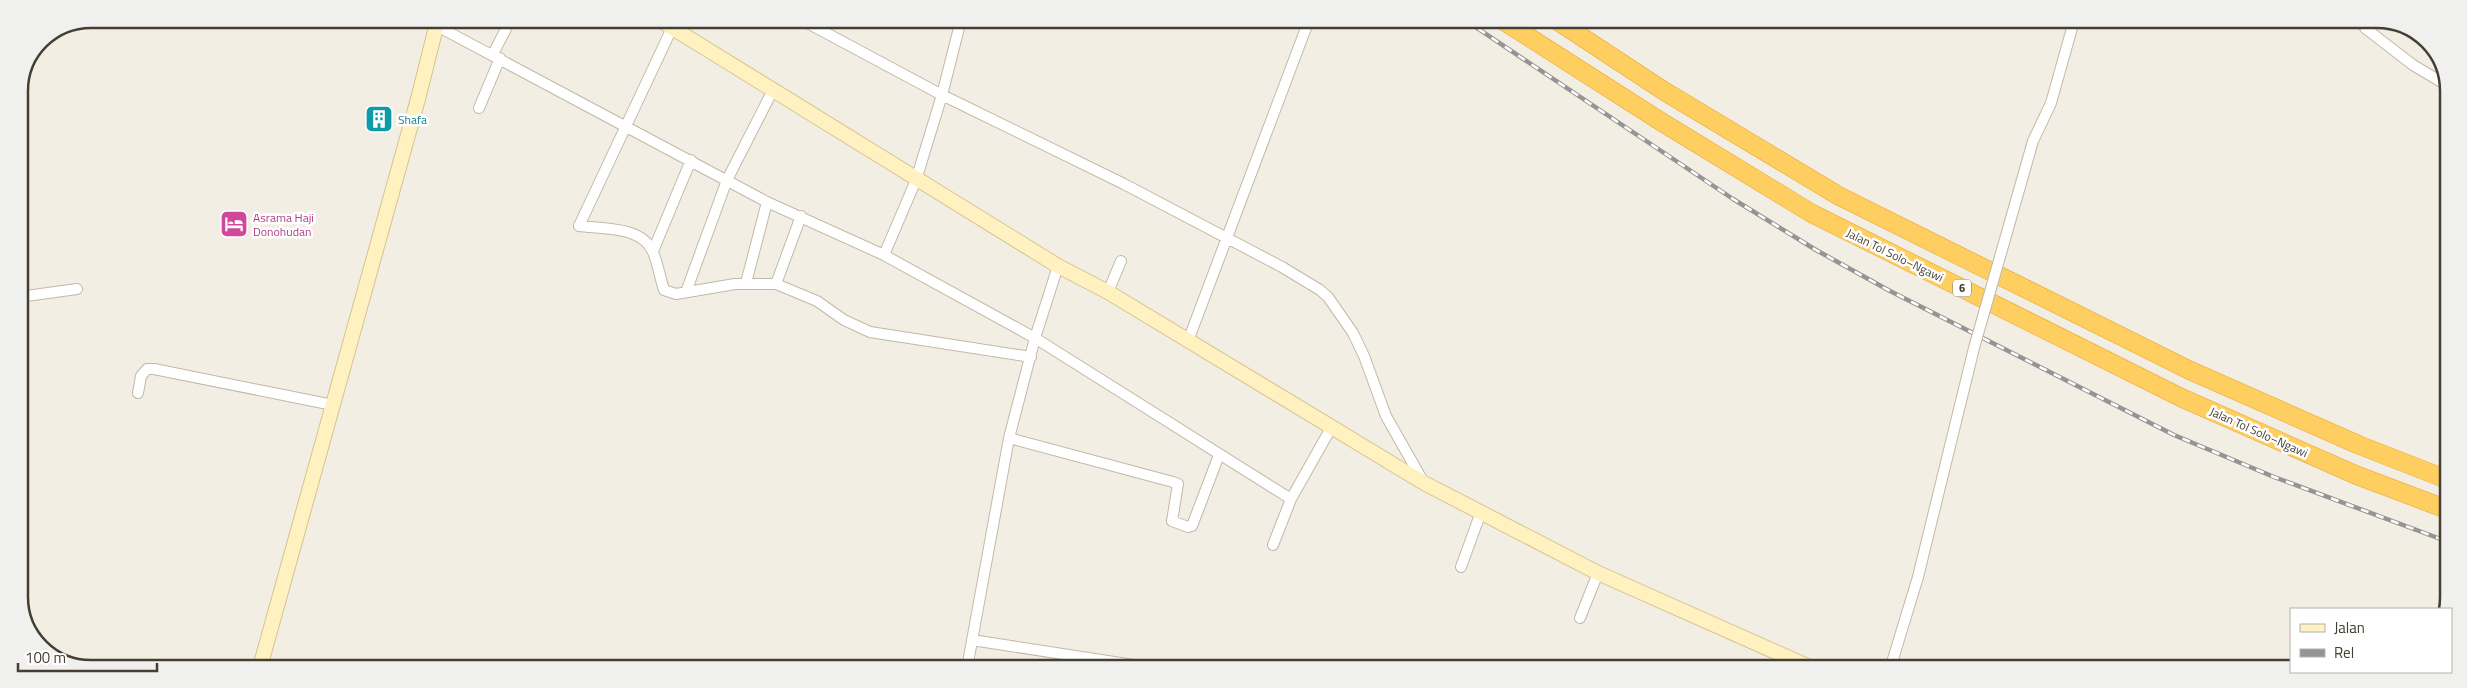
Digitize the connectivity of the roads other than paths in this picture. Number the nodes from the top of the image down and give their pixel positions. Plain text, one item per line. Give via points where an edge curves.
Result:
1 (437, 28) edge
2 (447, 28) edge
3 (508, 28) edge
4 (672, 28) joint
5 (815, 28) edge
6 (958, 28) edge
7 (1306, 28) edge
8 (1515, 28) edge
9 (1568, 28) edge
10 (2072, 28) edge
11 (2373, 28) edge
12 (497, 56) junction
13 (2438, 80) edge
14 (773, 90) junction
15 (942, 95) junction
16 (479, 108) dead end
17 (625, 125) junction
18 (691, 160) junction
19 (727, 180) junction
20 (916, 180) junction
21 (767, 202) junction
22 (801, 216) junction
23 (1226, 238) junction
24 (652, 251) junction
25 (884, 255) junction
26 (1121, 261) dead end
27 (1058, 266) junction
28 (746, 283) junction
29 (776, 284) junction
30 (77, 290) dead end
31 (686, 292) junction
32 (1108, 292) junction
33 (28, 296) edge
34 (1035, 338) junction
35 (1188, 342) junction
36 (1031, 357) junction
37 (138, 393) dead end
38 (333, 405) junction
39 (1331, 428) junction
40 (1008, 438) junction
41 (1219, 455) junction
42 (2440, 477) edge
43 (1424, 482) junction
44 (1291, 499) junction
45 (2440, 508) edge
46 (1480, 512) junction
47 (1273, 545) dead end
48 (1461, 567) dead end
49 (1598, 573) junction
50 (1580, 618) dead end
51 (972, 640) junction
52 (262, 660) edge
53 (968, 660) edge
54 (1101, 660) edge
55 (1794, 660) edge
56 (1893, 660) edge

1 - 38 main road
2 - 12 street
3 - 12 street
4 - 14 main road
4 - 17 street
5 - 15 street
6 - 15 street
7 - 23 street
8 - 45 highway, Jalan Tol Solo–Ngawi / 6 via 1811,213 2182,398 2356,475
9 - 42 highway, 6 via 1664,91 1839,196 2189,370 2359,445
10 - 56 street, bridge via 2051,103 2033,141 1977,338 1918,577
11 - 13 street via 2413,65
12 - 16 street
12 - 17 street
14 - 19 street
14 - 20 main road
15 - 20 street
15 - 23 street
17 - 18 street
17 - 24 street via 579,226 628,232 641,238
18 - 19 street
18 - 24 street
19 - 21 street
19 - 31 street
20 - 25 street
20 - 27 main road
21 - 22 street
21 - 28 street
22 - 25 street
22 - 29 street
23 - 35 street
23 - 43 street via 1282,267 1328,297 1353,333 1386,416
24 - 31 street via 664,290 676,294
25 - 34 street
26 - 32 street
27 - 32 main road
27 - 34 street
28 - 29 street
28 - 31 street
29 - 36 street via 817,301 859,329
30 - 33 street
32 - 35 main road
34 - 36 street
34 - 41 street
35 - 39 main road
36 - 40 street
37 - 38 street via 142,376 147,369 154,369
38 - 52 main road
39 - 43 main road
39 - 44 street
40 - 41 street via 1178,484 1172,521 1188,527 1192,526
40 - 51 street
41 - 44 street
43 - 46 main road
44 - 47 street
46 - 48 street
46 - 49 main road
49 - 50 street
49 - 55 main road
51 - 53 street
51 - 54 street

